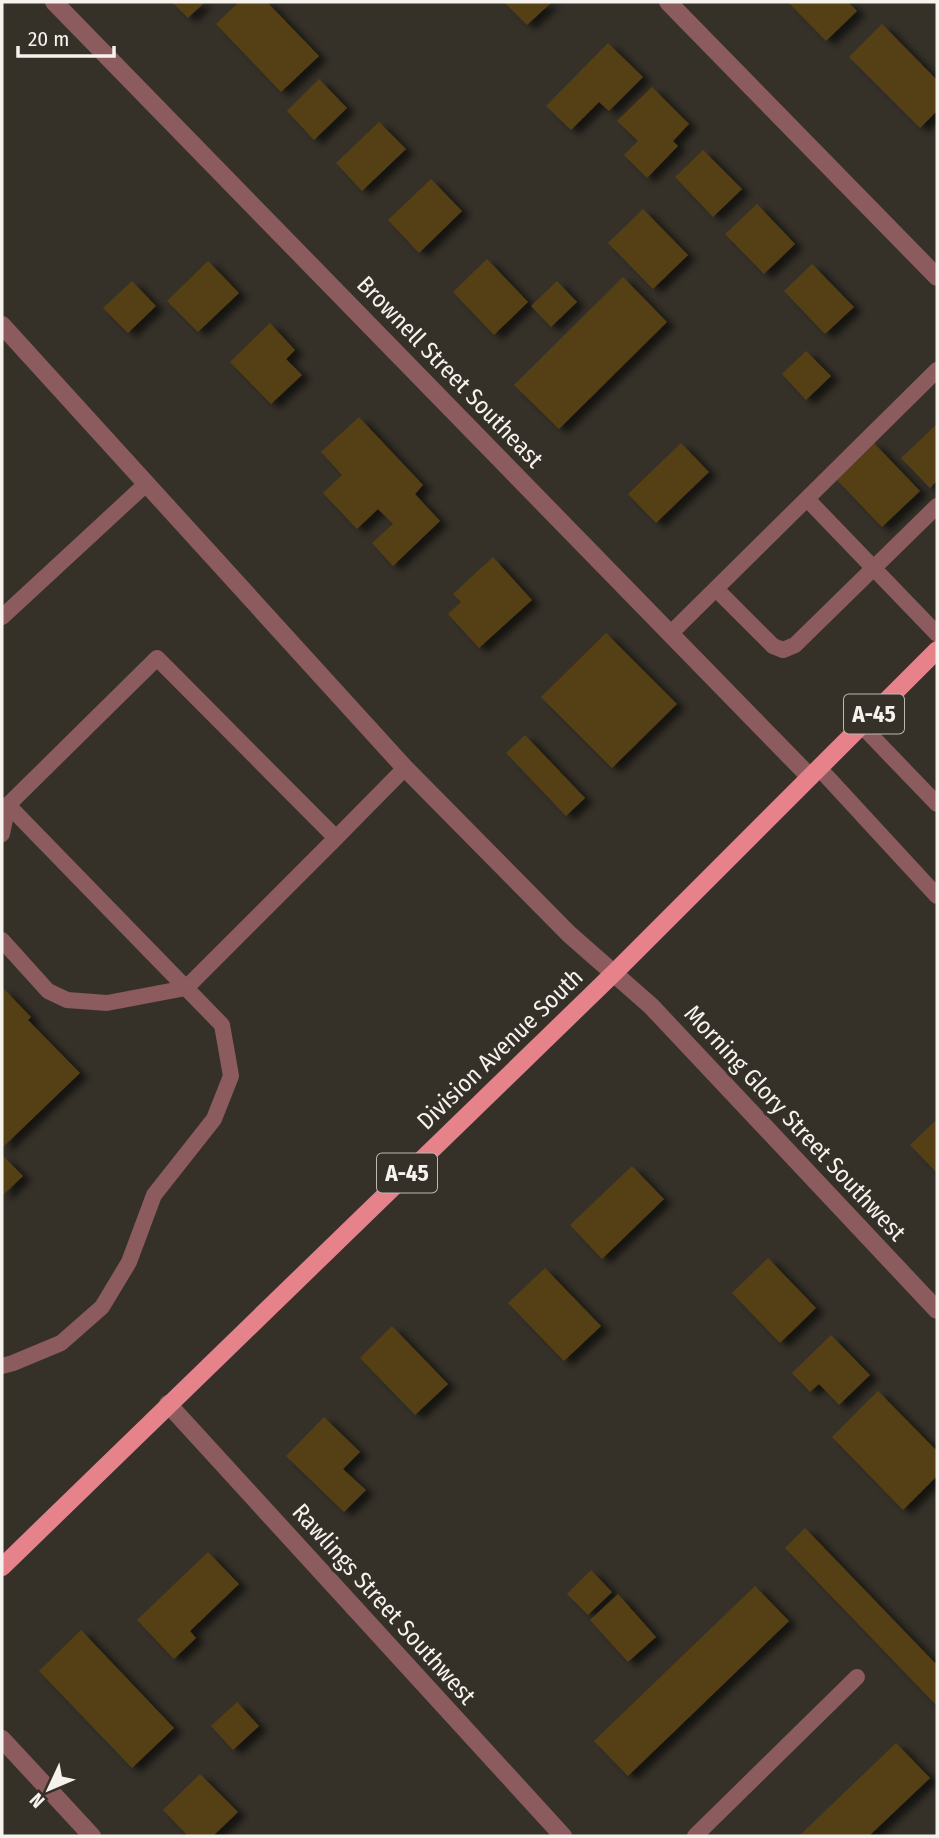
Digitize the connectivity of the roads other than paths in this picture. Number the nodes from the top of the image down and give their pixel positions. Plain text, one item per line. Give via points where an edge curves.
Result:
1 (54, 2) edge
2 (668, 2) edge
3 (937, 277) edge
4 (2, 325) edge
5 (937, 370) edge
6 (146, 484) junction
7 (807, 499) junction
8 (937, 506) edge
9 (875, 568) junction
10 (716, 589) junction
11 (2, 617) edge
12 (671, 634) junction
13 (937, 634) edge
14 (937, 650) edge
15 (862, 726) junction
16 (405, 768) junction
17 (815, 772) junction
18 (937, 804) edge
19 (8, 805) junction
20 (2, 834) edge
21 (336, 838) junction
22 (937, 896) edge
23 (2, 940) edge
24 (614, 973) junction
25 (186, 988) junction
26 (937, 1310) edge
27 (2, 1366) edge
28 (168, 1404) junction
29 (2, 1567) edge
30 (857, 1677) dead end
31 (2, 1739) edge
32 (92, 1836) edge
33 (563, 1836) edge
34 (695, 1836) edge

1 - 12 street, Brownell Street Southeast
2 - 3 street
4 - 6 street, Morning Glory Street Southwest
5 - 7 lane
6 - 11 lane
6 - 16 street, Morning Glory Street Southwest
7 - 9 lane
7 - 10 lane
8 - 9 lane
9 - 10 lane via 795,645 783,650 773,646
9 - 13 lane
10 - 12 lane
12 - 17 street, Brownell Street Southeast
14 - 15 main road, Division Avenue South / A-45
15 - 17 main road, Division Avenue South / A-45
15 - 18 lane
16 - 21 lane
16 - 24 street, Morning Glory Street Southwest via 569,934
17 - 22 lane
17 - 24 main road, Division Avenue South / A-45
19 - 20 lane
19 - 21 lane via 157,658
19 - 25 lane
21 - 25 lane
23 - 25 lane via 48,991 68,1000 107,1003
24 - 26 street, Morning Glory Street Southwest via 651,1006
24 - 28 main road, Division Avenue South / A-45
25 - 27 lane via 222,1025 231,1076 214,1119 154,1195 129,1262 102,1307 61,1343
28 - 29 main road, Division Avenue South / A-45
28 - 33 street, Rawlings Street Southwest
30 - 34 lane
31 - 32 street

